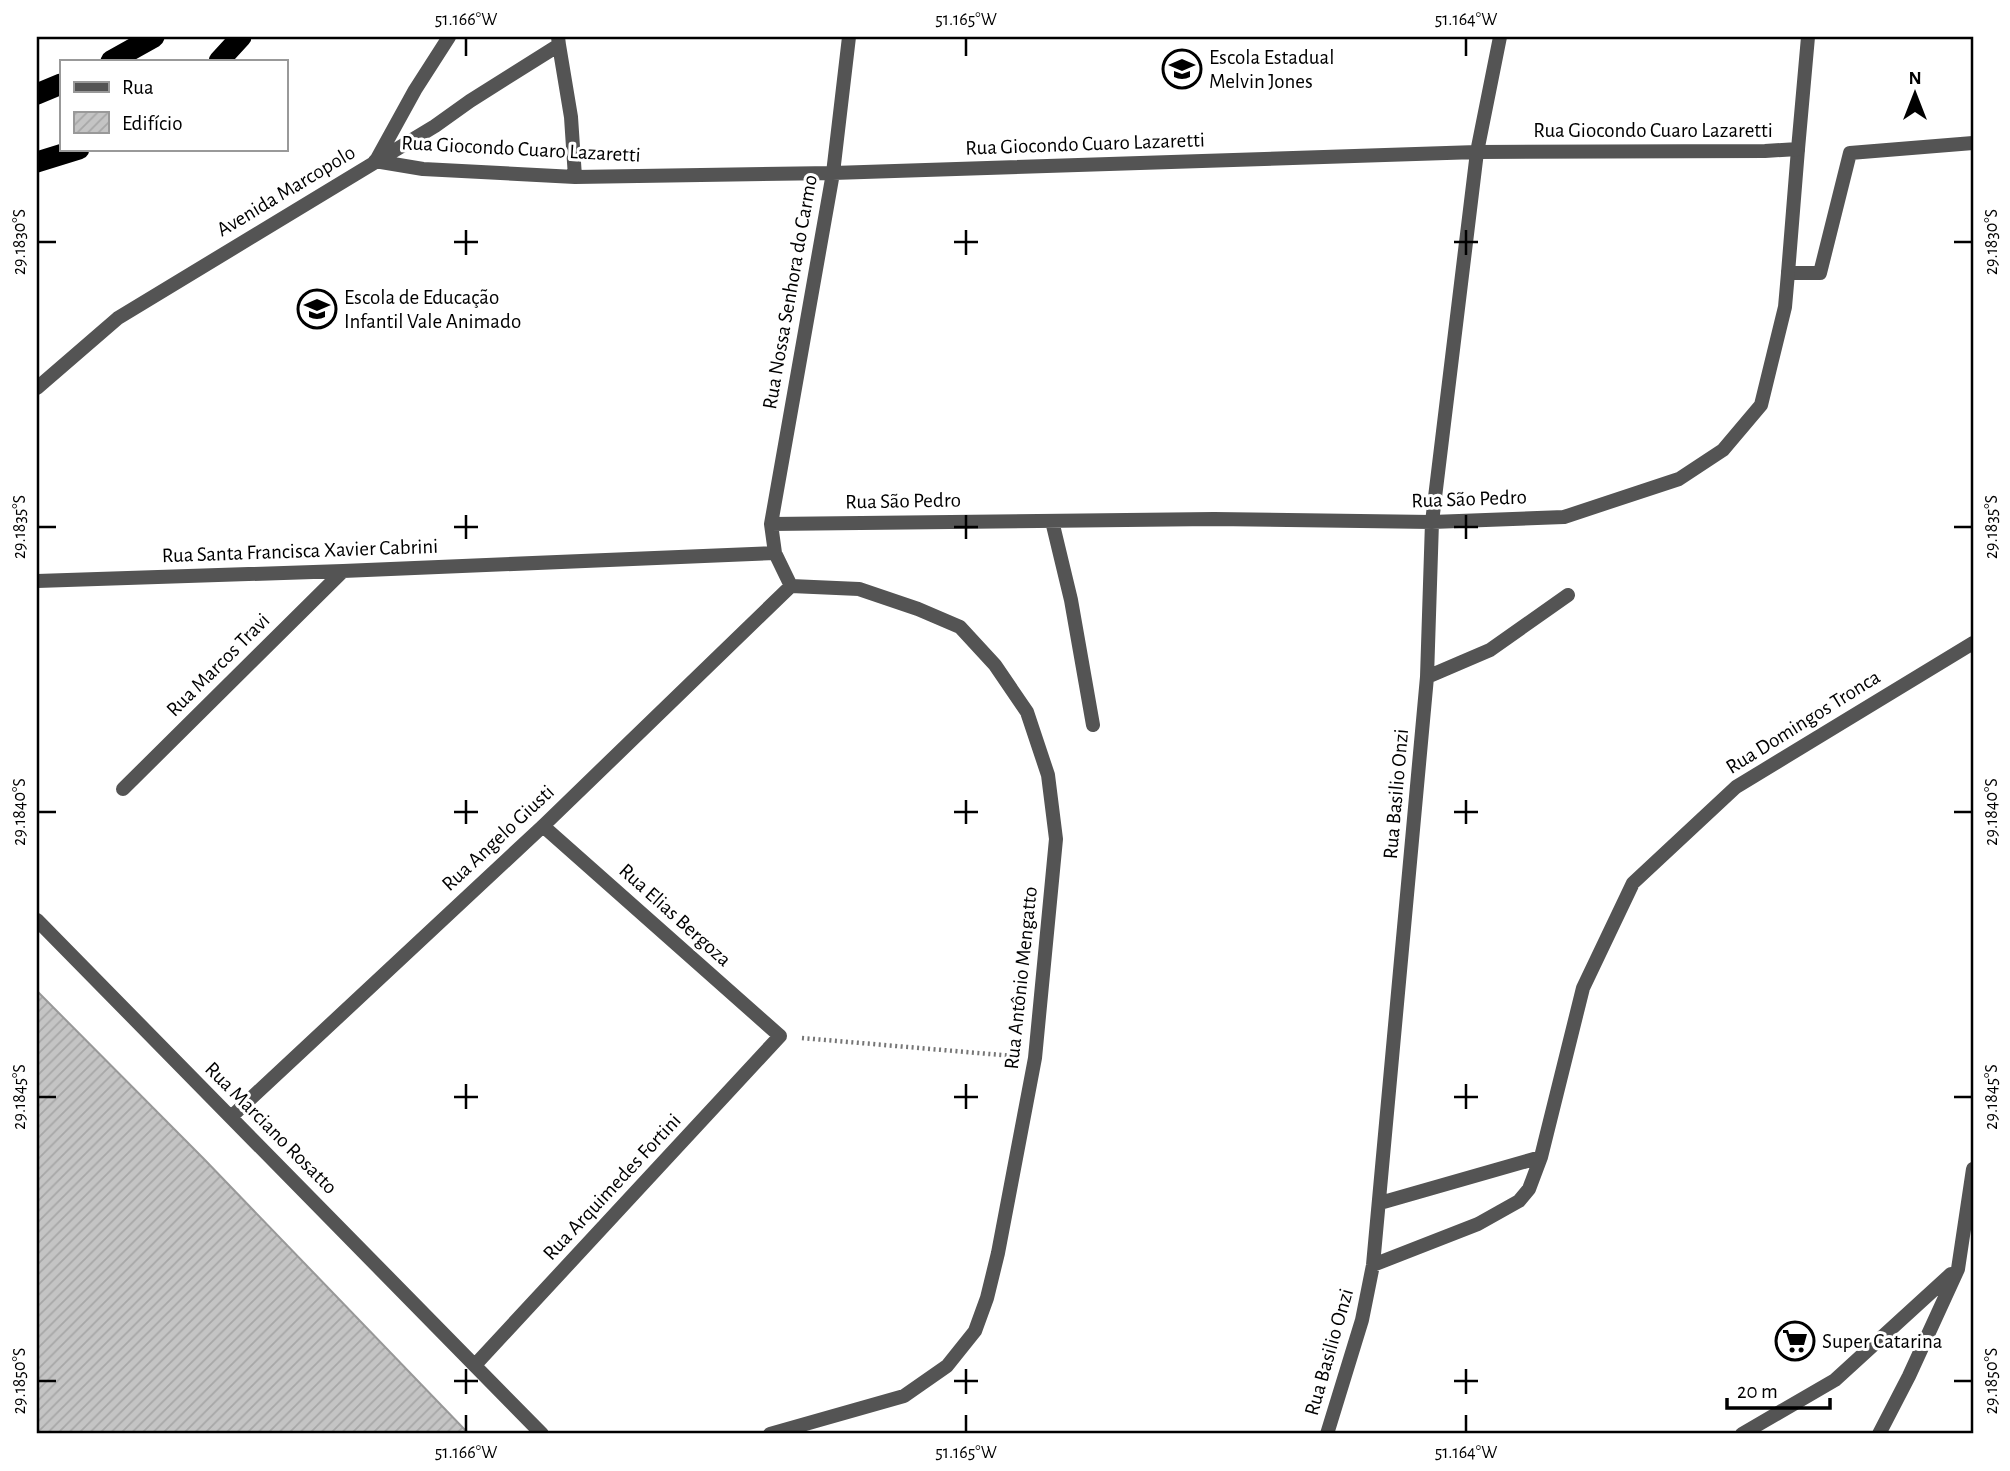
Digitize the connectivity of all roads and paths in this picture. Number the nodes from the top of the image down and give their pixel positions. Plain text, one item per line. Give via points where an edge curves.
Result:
1 (154, 37) edge
2 (241, 37) edge
3 (449, 37) edge
4 (849, 37) edge
5 (1500, 37) edge
6 (1808, 37) edge
7 (559, 41) edge
8 (113, 60) edge
9 (220, 60) edge
10 (60, 84) edge
11 (37, 94) edge
12 (1973, 143) edge
13 (1798, 149) junction
14 (76, 150) edge
15 (1477, 152) junction
16 (375, 161) junction
17 (37, 162) edge
18 (832, 173) junction
19 (575, 177) junction
20 (1788, 273) junction
21 (37, 388) edge
22 (1052, 521) junction
23 (1432, 522) junction
24 (771, 524) junction
25 (775, 553) junction
26 (343, 571) junction
27 (37, 581) edge
28 (790, 586) junction
29 (1568, 595) dead end
30 (1973, 643) edge
31 (1427, 677) junction
32 (1093, 725) dead end
33 (123, 789) dead end
34 (543, 826) junction
35 (37, 920) edge
36 (780, 1036) junction
37 (1035, 1058) junction
38 (231, 1116) junction
39 (1541, 1157) junction
40 (1973, 1169) edge
41 (1380, 1203) junction
42 (1373, 1265) junction
43 (1958, 1269) junction
44 (475, 1366) junction
45 (542, 1434) edge
46 (770, 1434) edge
47 (1327, 1434) edge
48 (1742, 1434) edge
49 (1879, 1434) edge

1 - 8 highway
2 - 9 highway
3 - 16 street
4 - 18 street, Rua Nossa Senhora do Carmo
5 - 15 street, Rua Basilio Onzi
6 - 13 street, Rua São Pedro
7 - 16 street, Avenida Marcopolo
7 - 19 street
10 - 11 highway
12 - 20 street via 1850,153 1820,273
13 - 15 street, Rua Giocondo Cuaro Lazaretti
13 - 20 street, Rua São Pedro
14 - 17 highway
15 - 18 street, Rua Giocondo Cuaro Lazaretti
15 - 23 street, Rua Basilio Onzi
16 - 19 street, Rua Giocondo Cuaro Lazaretti via 423,169
16 - 21 street, Avenida Marcopolo via 118,318
18 - 19 street, Rua Giocondo Cuaro Lazaretti
18 - 24 street, Rua Nossa Senhora do Carmo
20 - 23 street, Rua São Pedro via 1785,307 1761,405 1723,450 1679,479 1564,517
22 - 23 street, Rua São Pedro
22 - 24 street, Rua São Pedro
22 - 32 street
23 - 31 street, Rua Basilio Onzi
24 - 25 street, Rua Nossa Senhora do Carmo
25 - 26 street, Rua Santa Francisca Xavier Cabrini
25 - 28 street
26 - 27 street, Rua Santa Francisca Xavier Cabrini
26 - 33 street, Rua Marcos Travi
28 - 34 street, Rua Angelo Giusti
28 - 37 street, Rua Antônio Mengatto via 859,589 960,627 995,665 1027,712 1048,775 1056,839
29 - 31 street via 1490,650
30 - 39 street, Rua Domingos Tronca via 1736,787 1633,883 1583,988
31 - 41 street, Rua Basilio Onzi
34 - 36 street, Rua Elias Bergoza
34 - 38 street, Rua Angelo Giusti
35 - 38 street, Rua Marciano Rosatto
36 - 37 path
36 - 44 street, Rua Arquimedes Fortini
37 - 46 street, Rua Antônio Mengatto via 999,1253 975,1331 947,1366 904,1396
38 - 44 street, Rua Marciano Rosatto
39 - 41 street
39 - 42 street, Rua Domingos Tronca via 1529,1189 1519,1201 1478,1224
40 - 43 street
41 - 42 street, Rua Basilio Onzi
42 - 47 street, Rua Basilio Onzi via 1362,1320
43 - 48 street via 1835,1380
43 - 49 street
44 - 45 street

